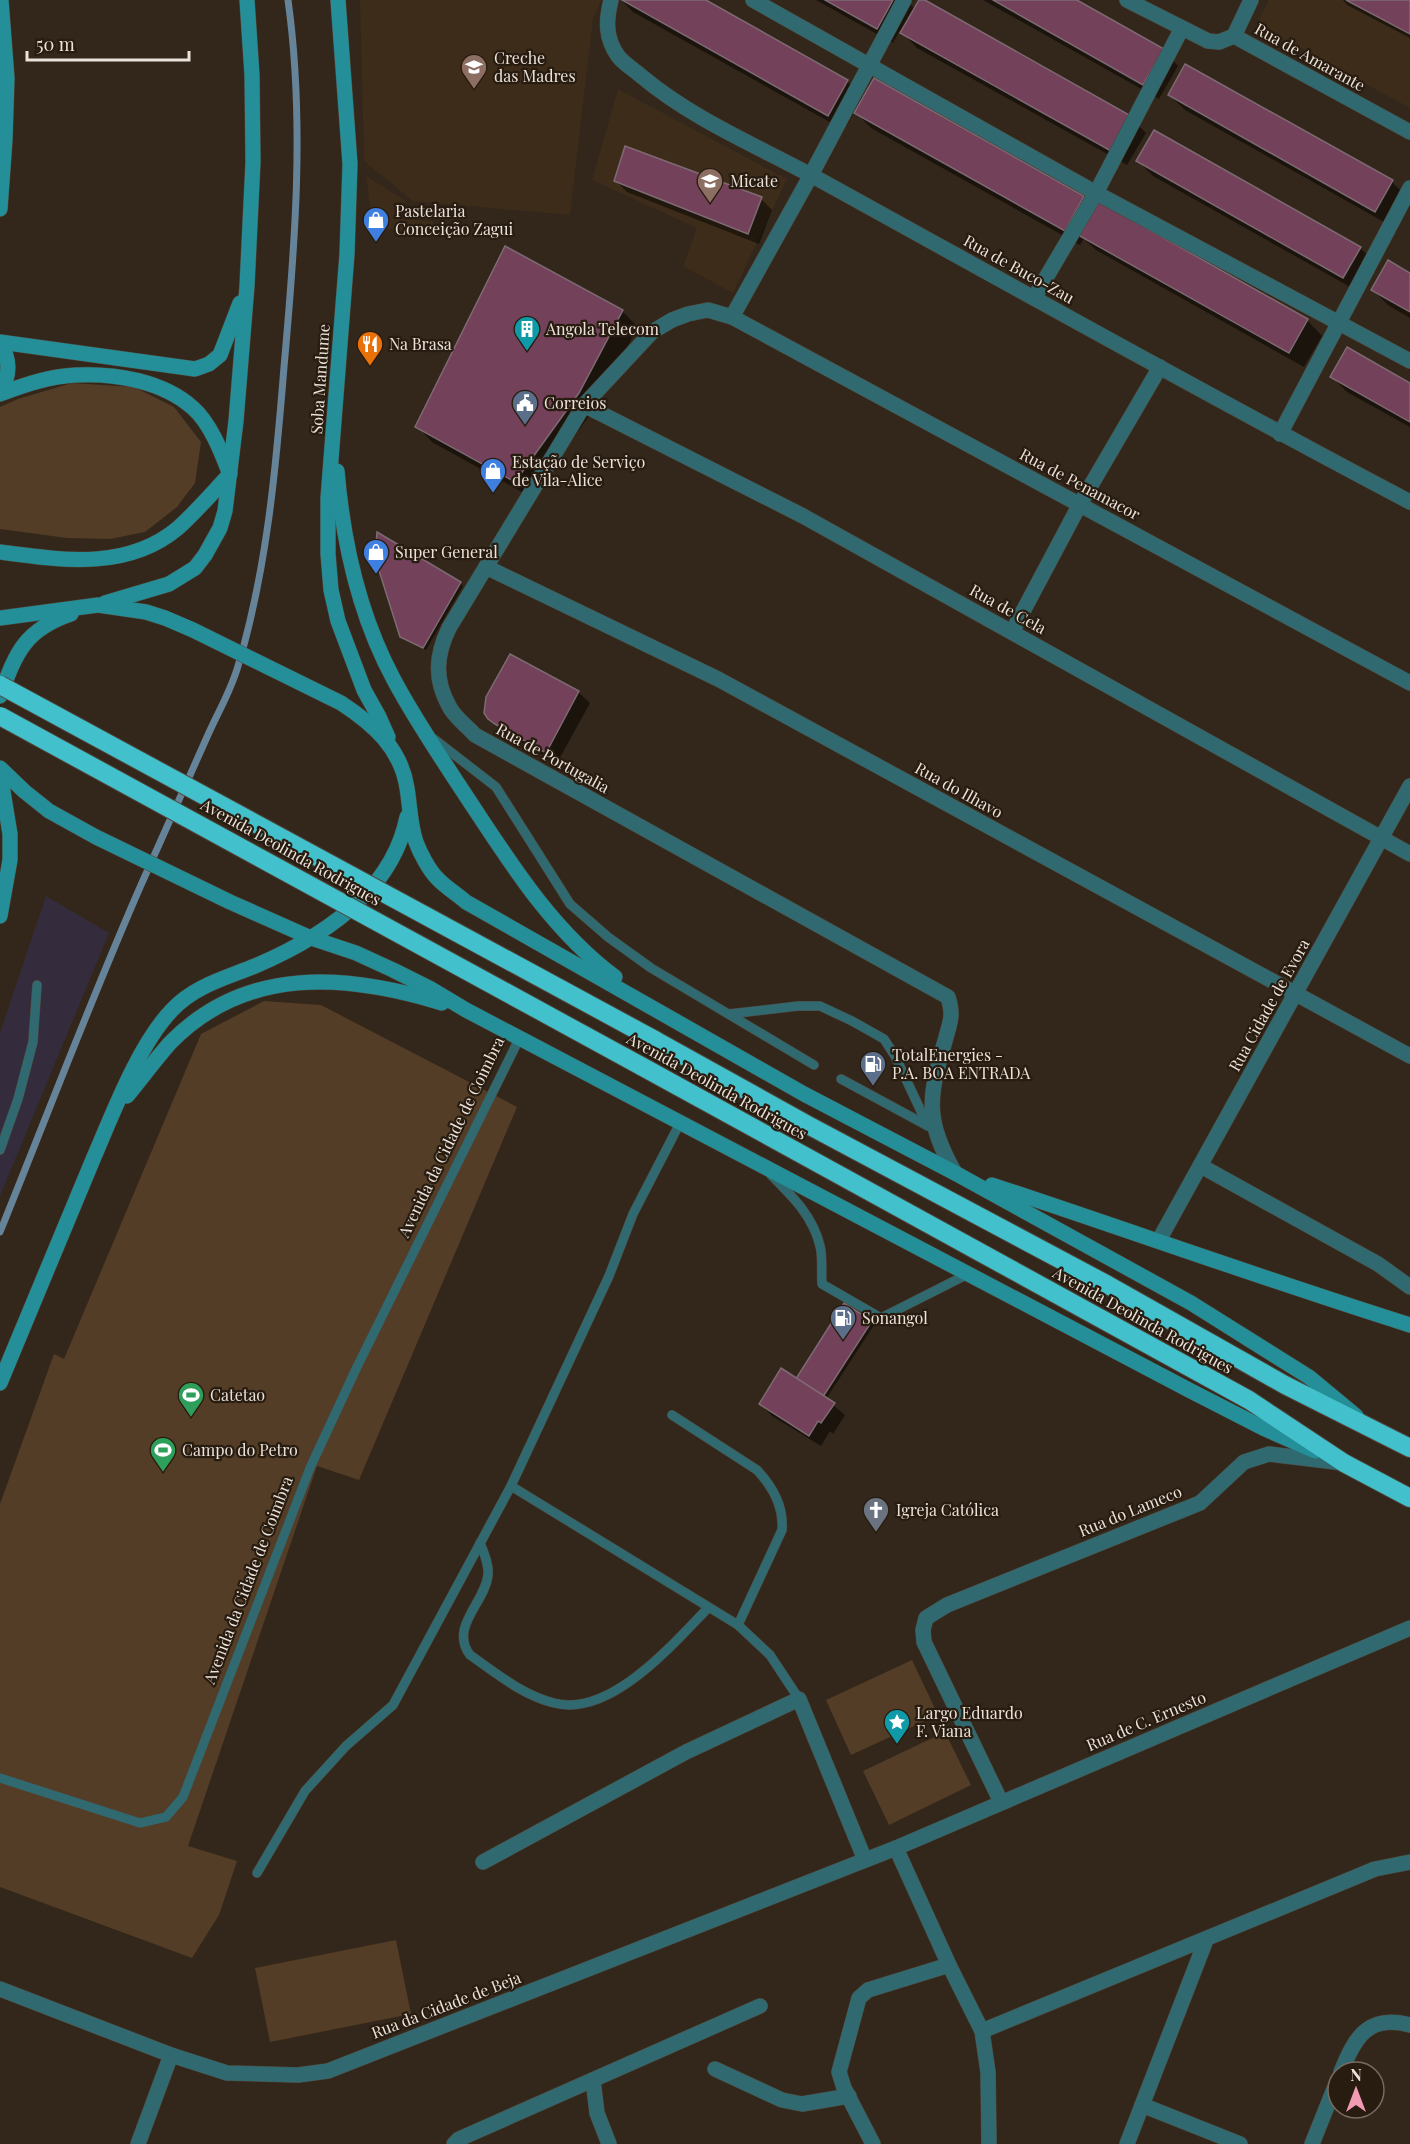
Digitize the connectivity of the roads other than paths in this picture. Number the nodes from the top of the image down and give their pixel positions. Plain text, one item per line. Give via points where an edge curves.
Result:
1 (1, 0) edge
2 (247, 0) edge
3 (338, 0) edge
4 (611, 0) edge
5 (753, 0) edge
6 (904, 0) edge
7 (1127, 0) edge
8 (1251, 0) edge
9 (1182, 28) junction
10 (1234, 36) junction
11 (868, 66) junction
12 (1410, 132) edge
13 (3, 138) edge
14 (811, 175) junction
15 (1410, 188) edge
16 (1095, 193) junction
17 (0, 209) edge
18 (247, 286) junction
19 (1034, 298) junction
20 (732, 317) junction
21 (1338, 321) junction
22 (0, 342) edge
23 (1410, 361) edge
24 (1161, 367) junction
25 (0, 392) edge
26 (584, 405) junction
27 (334, 430) junction
28 (1280, 434) junction
29 (230, 474) junction
30 (1410, 502) edge
31 (1080, 504) junction
32 (0, 552) edge
33 (486, 567) junction
34 (99, 605) junction
35 (0, 618) edge
36 (1012, 632) junction
37 (1410, 683) edge
38 (0, 685) edge
39 (0, 696) edge
40 (0, 716) edge
41 (425, 732) junction
42 (393, 748) junction
43 (0, 768) edge
44 (0, 773) edge
45 (1410, 786) edge
46 (409, 809) junction
47 (1381, 839) junction
48 (1410, 854) edge
49 (0, 916) edge
50 (311, 938) junction
51 (37, 985) dead end
52 (1296, 994) junction
53 (466, 1010) junction
54 (729, 1014) junction
55 (673, 1020) junction
56 (520, 1037) junction
57 (1410, 1056) edge
58 (814, 1065) dead end
59 (841, 1079) dead end
60 (112, 1115) junction
61 (680, 1123) junction
62 (931, 1128) junction
63 (0, 1150) edge
64 (761, 1165) junction
65 (1201, 1166) junction
66 (955, 1173) junction
67 (1159, 1240) junction
68 (968, 1274) junction
69 (1410, 1287) edge
70 (1410, 1325) edge
71 (0, 1383) edge
72 (672, 1415) dead end
73 (1369, 1427) junction
74 (1410, 1448) edge
75 (1344, 1463) junction
76 (511, 1486) junction
77 (1410, 1498) edge
78 (480, 1543) junction
79 (708, 1608) junction
80 (738, 1625) junction
81 (1410, 1628) edge
82 (799, 1699) junction
83 (0, 1778) edge
84 (1001, 1802) junction
85 (896, 1848) junction
86 (865, 1860) junction
87 (483, 1862) dead end
88 (1410, 1862) edge
89 (257, 1873) dead end
90 (1206, 1940) junction
91 (949, 1965) junction
92 (0, 1989) edge
93 (760, 2006) dead end
94 (1410, 2025) edge
95 (982, 2031) junction
96 (171, 2055) junction
97 (1346, 2060) edge
98 (714, 2069) dead end
99 (593, 2080) junction
100 (849, 2096) junction
101 (1142, 2105) junction
102 (1326, 2109) edge
103 (138, 2144) edge
104 (454, 2144) edge
105 (609, 2144) edge
106 (873, 2144) edge
107 (989, 2144) edge
108 (1127, 2144) edge
109 (1239, 2144) edge
110 (1312, 2144) edge

1 - 13 main road via 7,78
2 - 18 main road via 253,162
3 - 27 main road, Soba Mandume via 350,164
4 - 14 street, Rua de Buco-Zau via 606,21 618,56 661,93
5 - 11 street
6 - 11 street
7 - 9 street, Rua de Amarante
8 - 10 street
9 - 10 street, Rua de Amarante via 1208,41 1219,42
9 - 16 street
10 - 12 street, Rua de Amarante
11 - 14 street
11 - 16 street
13 - 17 main road
14 - 19 street, Rua de Buco-Zau
14 - 20 street
15 - 21 street
16 - 19 street
16 - 21 street
18 - 22 main road via 220,355 195,369
18 - 29 main road
19 - 24 street, Rua de Buco-Zau
20 - 26 street, Rua de Portugalia via 708,310 672,320 652,332
20 - 31 street, Rua de Penamacor
21 - 23 street
21 - 28 street
22 - 25 main road via 8,364
24 - 28 street, Rua de Buco-Zau
24 - 31 street
25 - 29 main road via 76,375 128,379 155,386 194,408 214,438
26 - 33 street, Rua de Portugalia
26 - 36 street, Rua de Cela via 803,516
27 - 41 main road via 340,498 359,591 393,679
27 - 42 main road, Soba Mandume via 328,498 331,590 349,654
28 - 30 street, Rua de Buco-Zau
29 - 32 main road via 178,528 137,552 69,561
29 - 34 main road via 220,528 195,568 169,584
31 - 36 street
31 - 37 street, Rua de Penamacor
33 - 52 street, Rua do Ilhavo via 718,679
33 - 62 street, Rua de Portugalia via 440,647 438,675 449,708 475,735 948,997 953,1012 935,1074
34 - 35 main road
34 - 39 main road via 62,618 28,639 16,654
34 - 42 main road via 146,612 193,630 360,715
36 - 47 street, Rua de Cela
38 - 73 highway, Avenida Deolinda Rodrigues, bridge via 1108,1285 1285,1385
40 - 75 highway, Avenida Deolinda Rodrigues, bridge via 1238,1395
41 - 54 lane via 496,787 570,904 608,938 651,968
41 - 55 main road via 502,852 561,929 595,962
42 - 46 main road, Soba Mandume via 402,768
43 - 50 main road via 49,812
44 - 49 main road via 10,834 10,860
45 - 47 street, Rua Cidade de Evora
46 - 50 main road via 395,857 361,899
46 - 55 main road, Soba Mandume via 416,843 437,878 466,902
47 - 48 street, Rua de Cela
47 - 52 street, Rua Cidade de Evora
50 - 53 main road via 384,966
50 - 60 main road via 285,954 193,992 173,1008 148,1042
51 - 63 lane via 33,1042
52 - 57 street, Rua do Ilhavo
52 - 65 street, Rua Cidade de Evora
53 - 56 main road
53 - 60 main road via 406,992 352,982 311,981 248,993 219,1006 171,1043
54 - 58 lane
54 - 62 lane via 820,1006 884,1039
55 - 66 main road
56 - 61 main road
56 - 83 lane, Avenida da Cidade de Coimbra via 310,1468 183,1797 166,1817 140,1823
59 - 62 lane
60 - 71 main road
61 - 64 main road
61 - 76 lane via 633,1215 609,1276
62 - 66 street, Rua de Portugalia
64 - 68 main road
64 - 68 lane via 807,1214 821,1247 822,1284 881,1318
65 - 67 street, Rua Cidade de Evora
65 - 69 street via 1378,1264
66 - 67 main road
66 - 73 main road via 1191,1303 1309,1377
67 - 70 main road
68 - 75 main road via 1265,1429
72 - 80 lane via 757,1470 775,1496 783,1517 782,1530
73 - 74 highway, Avenida Deolinda Rodrigues
75 - 77 highway, Avenida Deolinda Rodrigues
75 - 84 street, Rua do Lameco via 1269,1454 1244,1462 1200,1503 947,1605 926,1618 924,1642
76 - 78 lane
76 - 79 lane
78 - 79 lane via 488,1578 463,1630 465,1649 512,1685 555,1704 580,1705 599,1700 658,1659
78 - 89 lane via 393,1705 346,1746 305,1791
79 - 80 lane
80 - 82 lane via 770,1655
81 - 84 street, Rua de C. Ernesto
82 - 86 street
82 - 87 street via 686,1752
84 - 85 street, Rua de C. Ernesto
85 - 86 street, Rua da Cidade de Beja
85 - 91 street
86 - 96 street, Rua da Cidade de Beja via 328,2071 298,2075 227,2073
88 - 90 street via 1375,1869
90 - 95 street
90 - 101 street
91 - 95 street
91 - 100 street via 868,1990 859,1998 839,2072
92 - 96 street, Rua da Cidade de Beja
93 - 99 street
94 - 97 street via 1378,2023 1351,2046
95 - 107 street via 988,2072
96 - 103 street
98 - 100 street via 782,2100 802,2104
99 - 104 street
99 - 105 street via 597,2113
100 - 106 street
101 - 108 street
101 - 109 street
102 - 110 street

